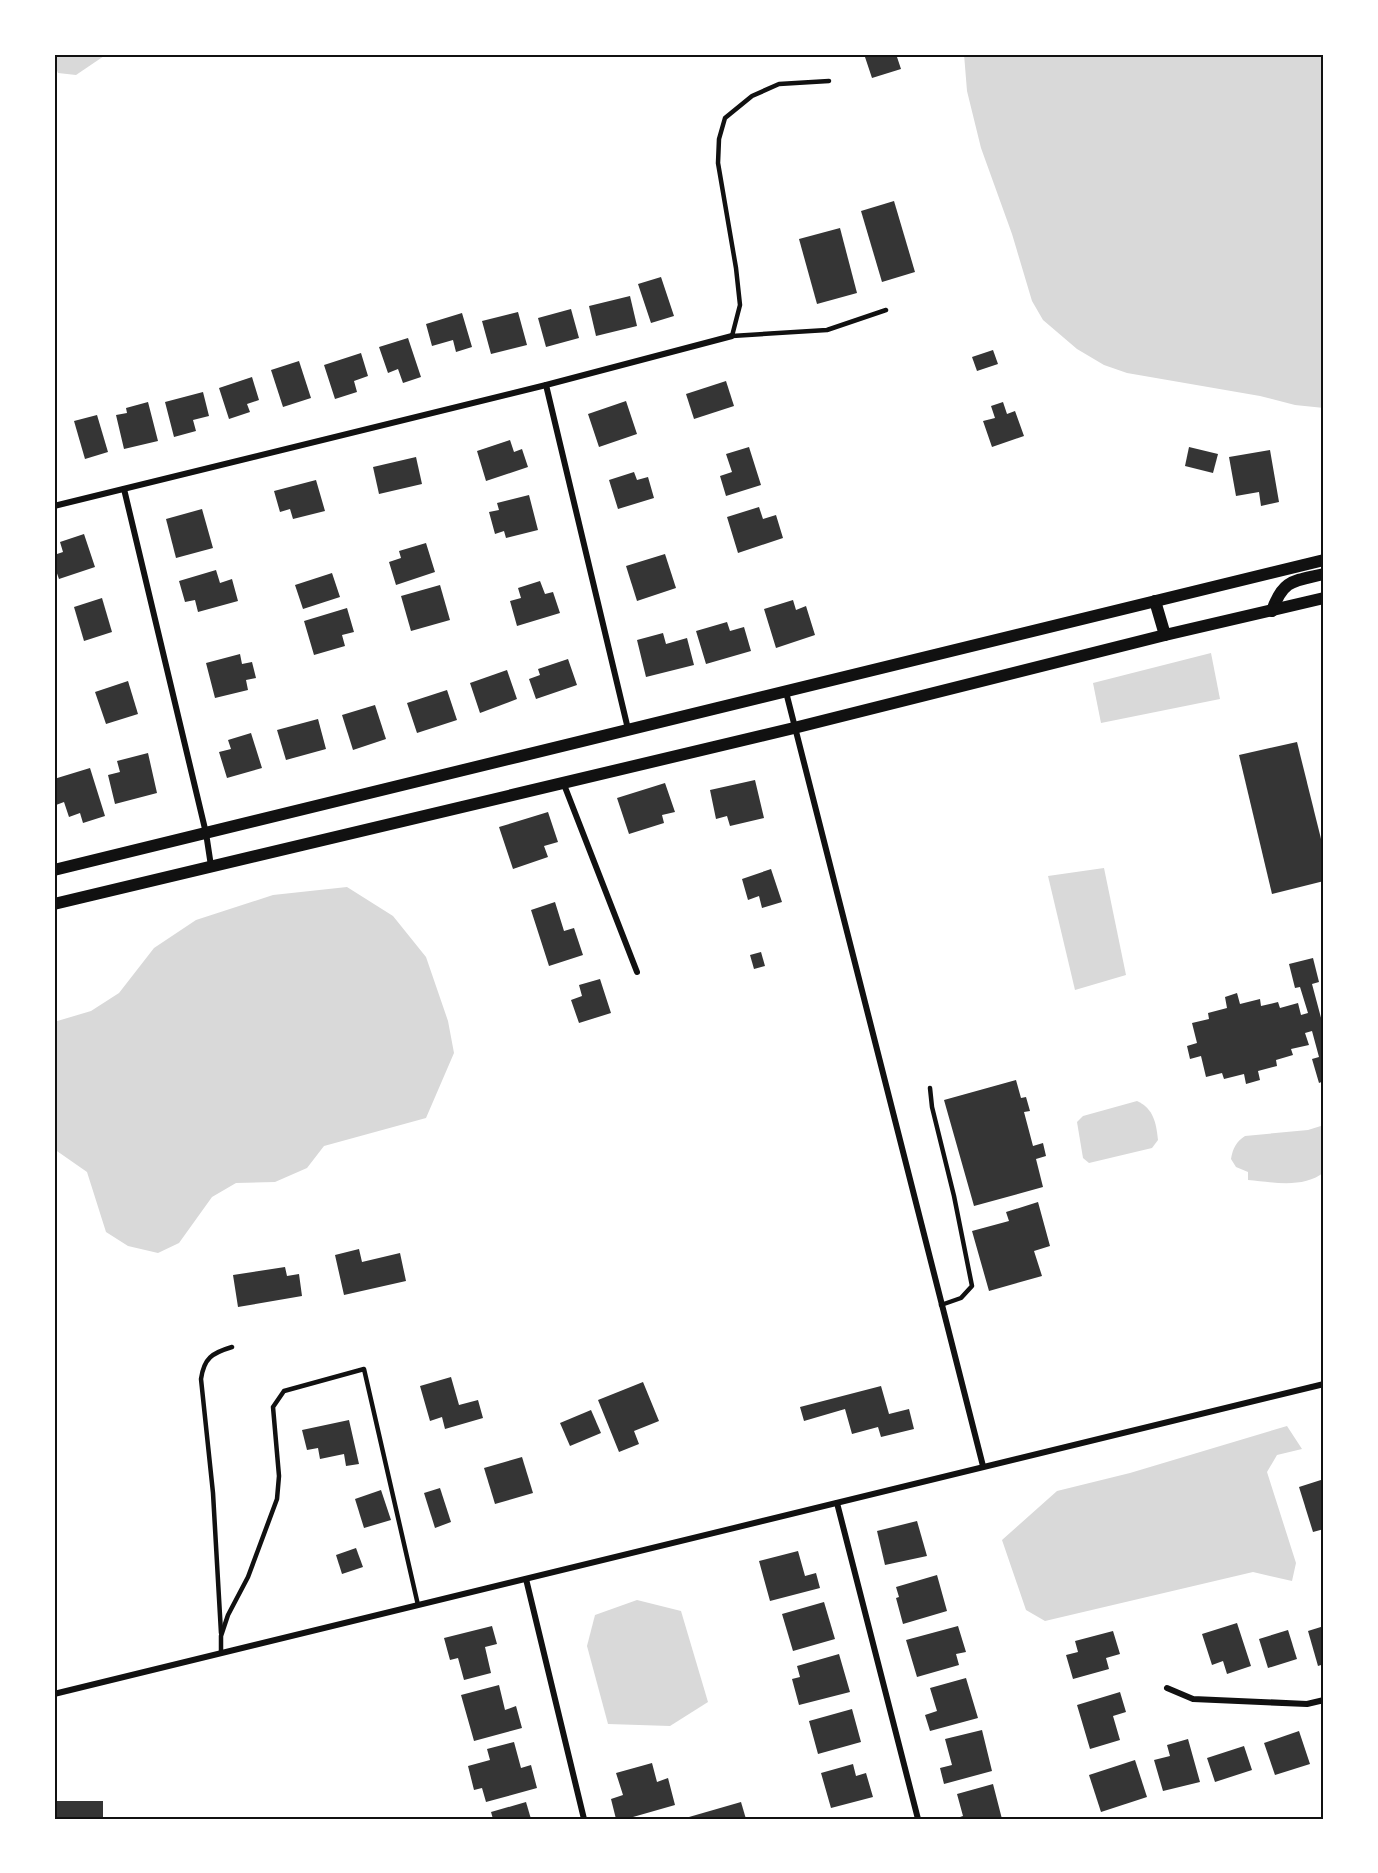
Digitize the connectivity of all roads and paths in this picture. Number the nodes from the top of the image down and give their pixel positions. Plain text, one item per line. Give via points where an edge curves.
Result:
1 (829, 81) dead end
2 (886, 310) dead end
3 (732, 336) junction
4 (546, 385) junction
5 (124, 489) junction
6 (54, 506) edge
7 (1324, 561) edge
8 (1324, 574) edge
9 (1324, 598) edge
10 (1155, 601) junction
11 (1272, 611) junction
12 (1165, 635) junction
13 (786, 692) junction
14 (794, 728) junction
15 (628, 729) junction
16 (562, 782) junction
17 (206, 833) junction
18 (211, 866) junction
19 (54, 870) edge
20 (54, 904) edge
21 (637, 972) dead end
22 (930, 1088) dead end
23 (941, 1305) junction
24 (232, 1347) dead end
25 (1324, 1384) edge
26 (982, 1466) junction
27 (837, 1503) junction
28 (526, 1579) junction
29 (418, 1605) junction
30 (221, 1636) junction
31 (221, 1653) junction
32 (1167, 1688) dead end
33 (54, 1694) edge
34 (1324, 1700) edge
35 (584, 1819) edge
36 (918, 1819) edge

1 - 3 lane via 779,84 752,96 725,118 717,163 740,305
2 - 3 lane via 827,330
3 - 4 street
4 - 5 street
4 - 15 street
5 - 6 street
5 - 17 street
7 - 10 main road
8 - 11 main road via 1283,587
9 - 11 main road
10 - 12 main road
10 - 13 main road
11 - 12 main road
12 - 14 main road
13 - 14 street
13 - 15 main road
14 - 16 main road
14 - 23 street
15 - 17 main road
16 - 18 main road
16 - 21 street
17 - 18 street
17 - 19 main road
18 - 20 main road
22 - 23 lane via 972,1286 962,1298
23 - 26 street
24 - 30 lane via 203,1364 201,1379 213,1492
25 - 26 street
26 - 27 street
27 - 28 street
27 - 36 street
28 - 29 street
28 - 35 street
29 - 30 lane via 364,1369 284,1390 273,1407 277,1499
29 - 31 street
30 - 31 lane
31 - 33 street
32 - 34 street via 1193,1699 1307,1704

